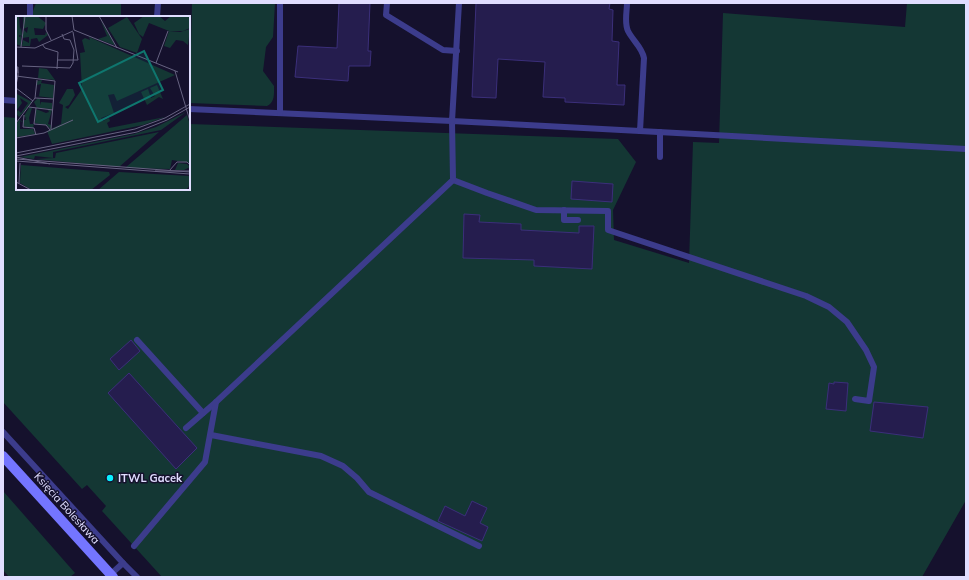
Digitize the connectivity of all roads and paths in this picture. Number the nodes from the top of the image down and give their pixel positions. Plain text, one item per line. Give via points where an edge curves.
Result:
1 (30, 3) edge
2 (158, 3) edge
3 (280, 3) edge
4 (387, 3) edge
5 (459, 3) edge
6 (627, 3) edge
7 (30, 16) edge
8 (157, 16) edge
9 (457, 51) junction
10 (3, 100) edge
11 (16, 101) edge
12 (190, 109) edge
13 (280, 113) junction
14 (452, 121) junction
15 (640, 131) junction
16 (660, 132) junction
17 (966, 149) edge
18 (660, 157) dead end
19 (453, 180) junction
20 (564, 210) junction
21 (578, 220) dead end
22 (136, 340) dead end
23 (855, 399) dead end
24 (216, 402) junction
25 (203, 413) junction
26 (186, 428) dead end
27 (3, 432) edge
28 (211, 435) junction
29 (3, 456) edge
30 (134, 546) dead end
31 (479, 546) dead end
32 (123, 563) junction
33 (112, 576) edge
34 (137, 577) edge

1 - 7 lane
2 - 8 lane
3 - 13 lane
4 - 9 lane via 386,14 443,50
5 - 9 lane
6 - 15 lane via 628,31 643,51 644,58
9 - 14 lane
10 - 11 lane
12 - 13 lane
13 - 14 lane
14 - 15 lane
14 - 19 lane
15 - 16 lane
16 - 17 lane
16 - 18 lane
19 - 20 lane via 536,210
19 - 24 lane
20 - 21 lane via 564,220
20 - 23 lane via 608,211 608,230 806,296 829,308 847,322 874,367 869,401
22 - 25 lane
24 - 25 lane
24 - 28 lane
25 - 26 lane
27 - 32 lane
28 - 30 lane via 205,462
28 - 31 lane via 321,456 343,466 369,492
29 - 33 street, Księcia Bolesława
32 - 33 lane
32 - 34 lane

